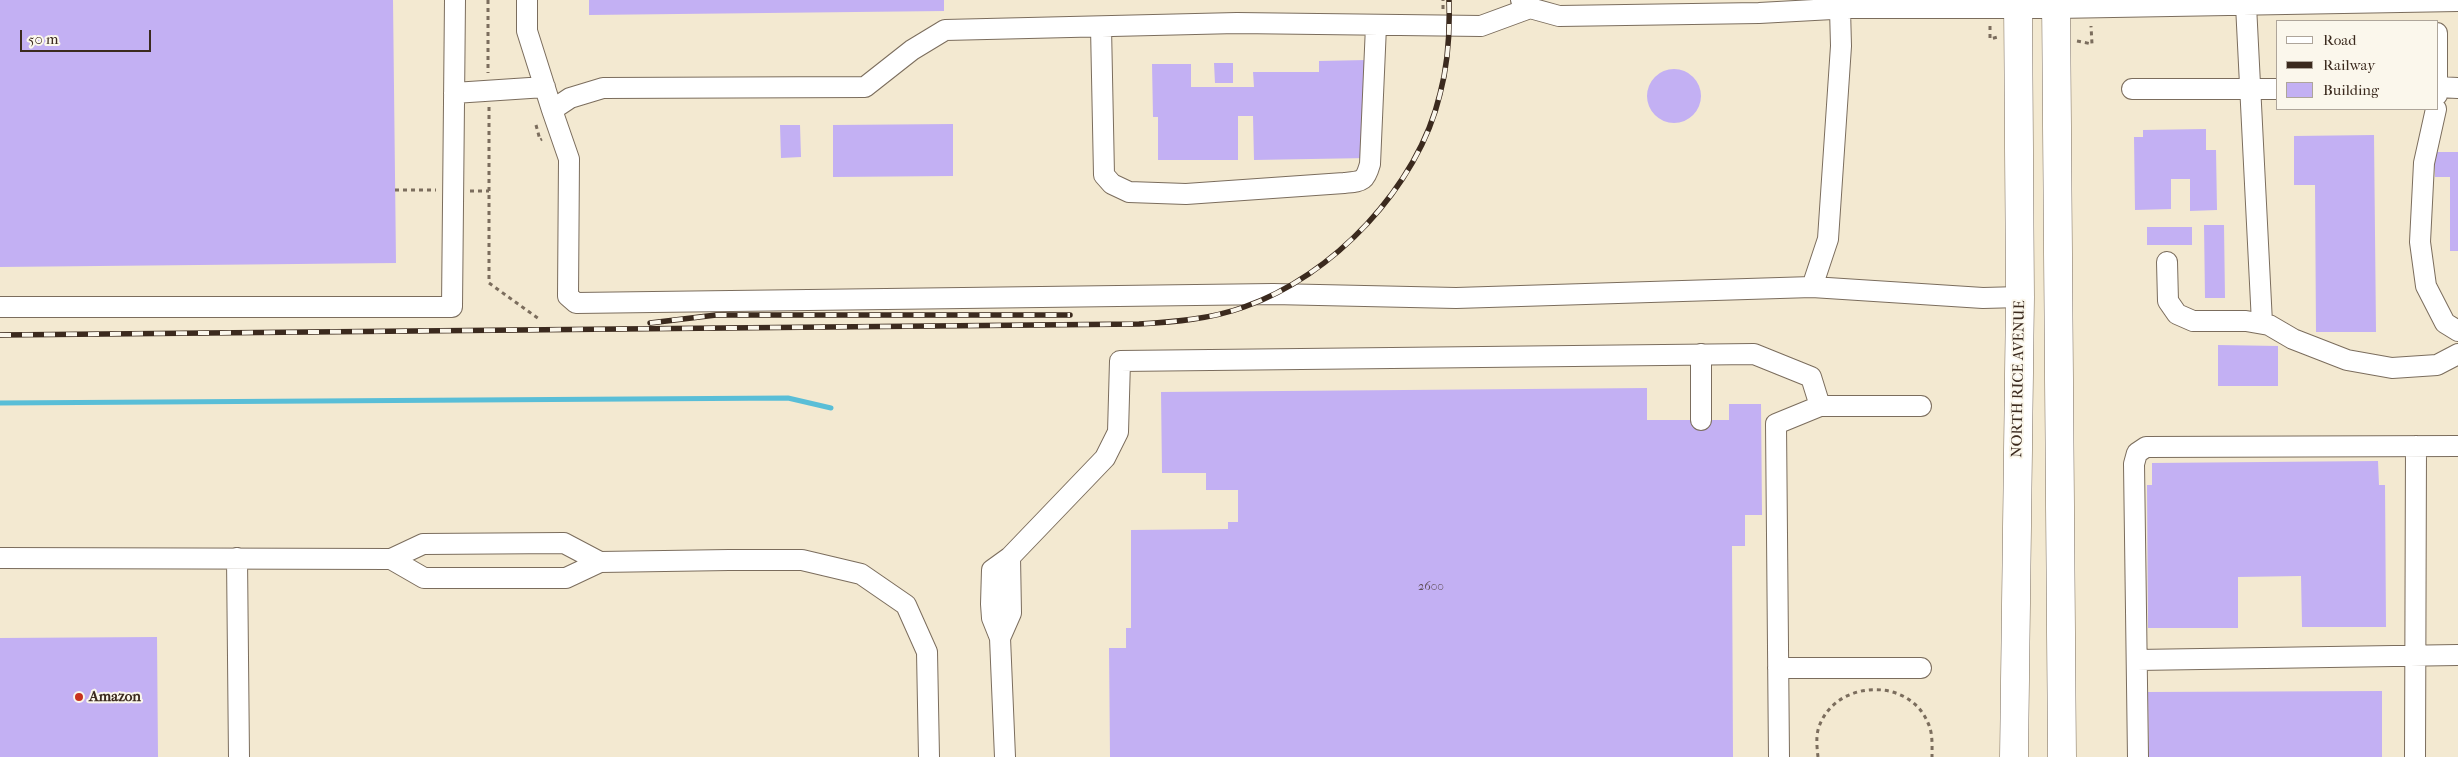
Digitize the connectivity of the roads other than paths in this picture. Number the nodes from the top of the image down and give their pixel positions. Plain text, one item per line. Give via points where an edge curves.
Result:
1 (455, 0) edge
2 (527, 0) edge
3 (2362, 1) edge
4 (2458, 1) edge
5 (2320, 2) edge
6 (2210, 3) edge
7 (1526, 4) edge
8 (1837, 4) edge
9 (2018, 4) edge
10 (2056, 4) edge
11 (2246, 5) junction
12 (1759, 7) edge
13 (2436, 11) edge
14 (1376, 26) junction
15 (1101, 27) junction
16 (545, 87) junction
17 (2438, 87) edge
18 (2458, 88) edge
19 (2132, 89) dead end
20 (2250, 89) junction
21 (2276, 89) edge
22 (454, 93) junction
23 (552, 110) junction
24 (2436, 110) edge
25 (2167, 262) dead end
26 (1812, 287) junction
27 (2020, 297) junction
28 (0, 307) edge
29 (2262, 323) junction
30 (2458, 331) edge
31 (1701, 354) junction
32 (2458, 354) edge
33 (1820, 406) junction
34 (1921, 406) dead end
35 (1701, 420) dead end
36 (2416, 446) junction
37 (2458, 446) edge
38 (0, 558) edge
39 (237, 558) junction
40 (391, 559) junction
41 (600, 562) junction
42 (2458, 655) edge
43 (2415, 656) junction
44 (2137, 660) junction
45 (1778, 668) junction
46 (1921, 668) dead end
47 (239, 757) edge
48 (929, 757) edge
49 (1005, 757) edge
50 (1779, 757) edge
51 (2014, 757) edge
52 (2062, 757) edge
53 (2138, 757) edge
54 (2414, 757) edge

1 - 22 street
2 - 16 street via 527,30
3 - 5 street
3 - 13 street
4 - 13 street
5 - 11 street
6 - 10 street
6 - 11 street
7 - 12 street via 1559,16
7 - 14 street via 1481,26
8 - 9 street
8 - 12 street
8 - 26 street via 1841,46 1828,239
9 - 10 street
9 - 27 highway, NORTH RICE AVENUE
10 - 52 highway
11 - 20 street
14 - 15 street via 1237,22
14 - 15 street via 1371,155 1366,177 1361,181 1344,183 1186,194 1129,192 1112,184 1104,175
15 - 23 street via 945,30 912,50 865,87 603,88 570,98
16 - 22 street
16 - 23 street
17 - 18 street
19 - 20 street
20 - 21 street
20 - 29 street
22 - 28 street via 452,307
23 - 26 street via 569,159 568,296 576,303 1273,294 1456,298
24 - 30 street via 2424,163 2420,242 2426,286 2445,323
25 - 29 street via 2168,301 2177,314 2192,321 2246,320
26 - 27 street via 1917,295
27 - 51 highway, NORTH RICE AVENUE
29 - 32 street via 2347,360 2392,368 2437,365
31 - 33 street via 1754,354 1811,377
31 - 35 street
31 - 49 street via 1120,361 1118,432 1104,458 1010,557 1011,613 1000,638
33 - 34 street
33 - 45 street via 1776,424
36 - 37 street
36 - 43 street
36 - 44 street via 2146,447 2137,453 2134,464
38 - 39 street
39 - 40 street
39 - 47 street
40 - 41 street via 423,544 564,543
40 - 41 street via 424,578 566,578
41 - 48 street via 802,560 861,574 906,605 927,652
42 - 43 street
43 - 44 street
43 - 54 street
44 - 53 street
45 - 46 street
45 - 50 street

